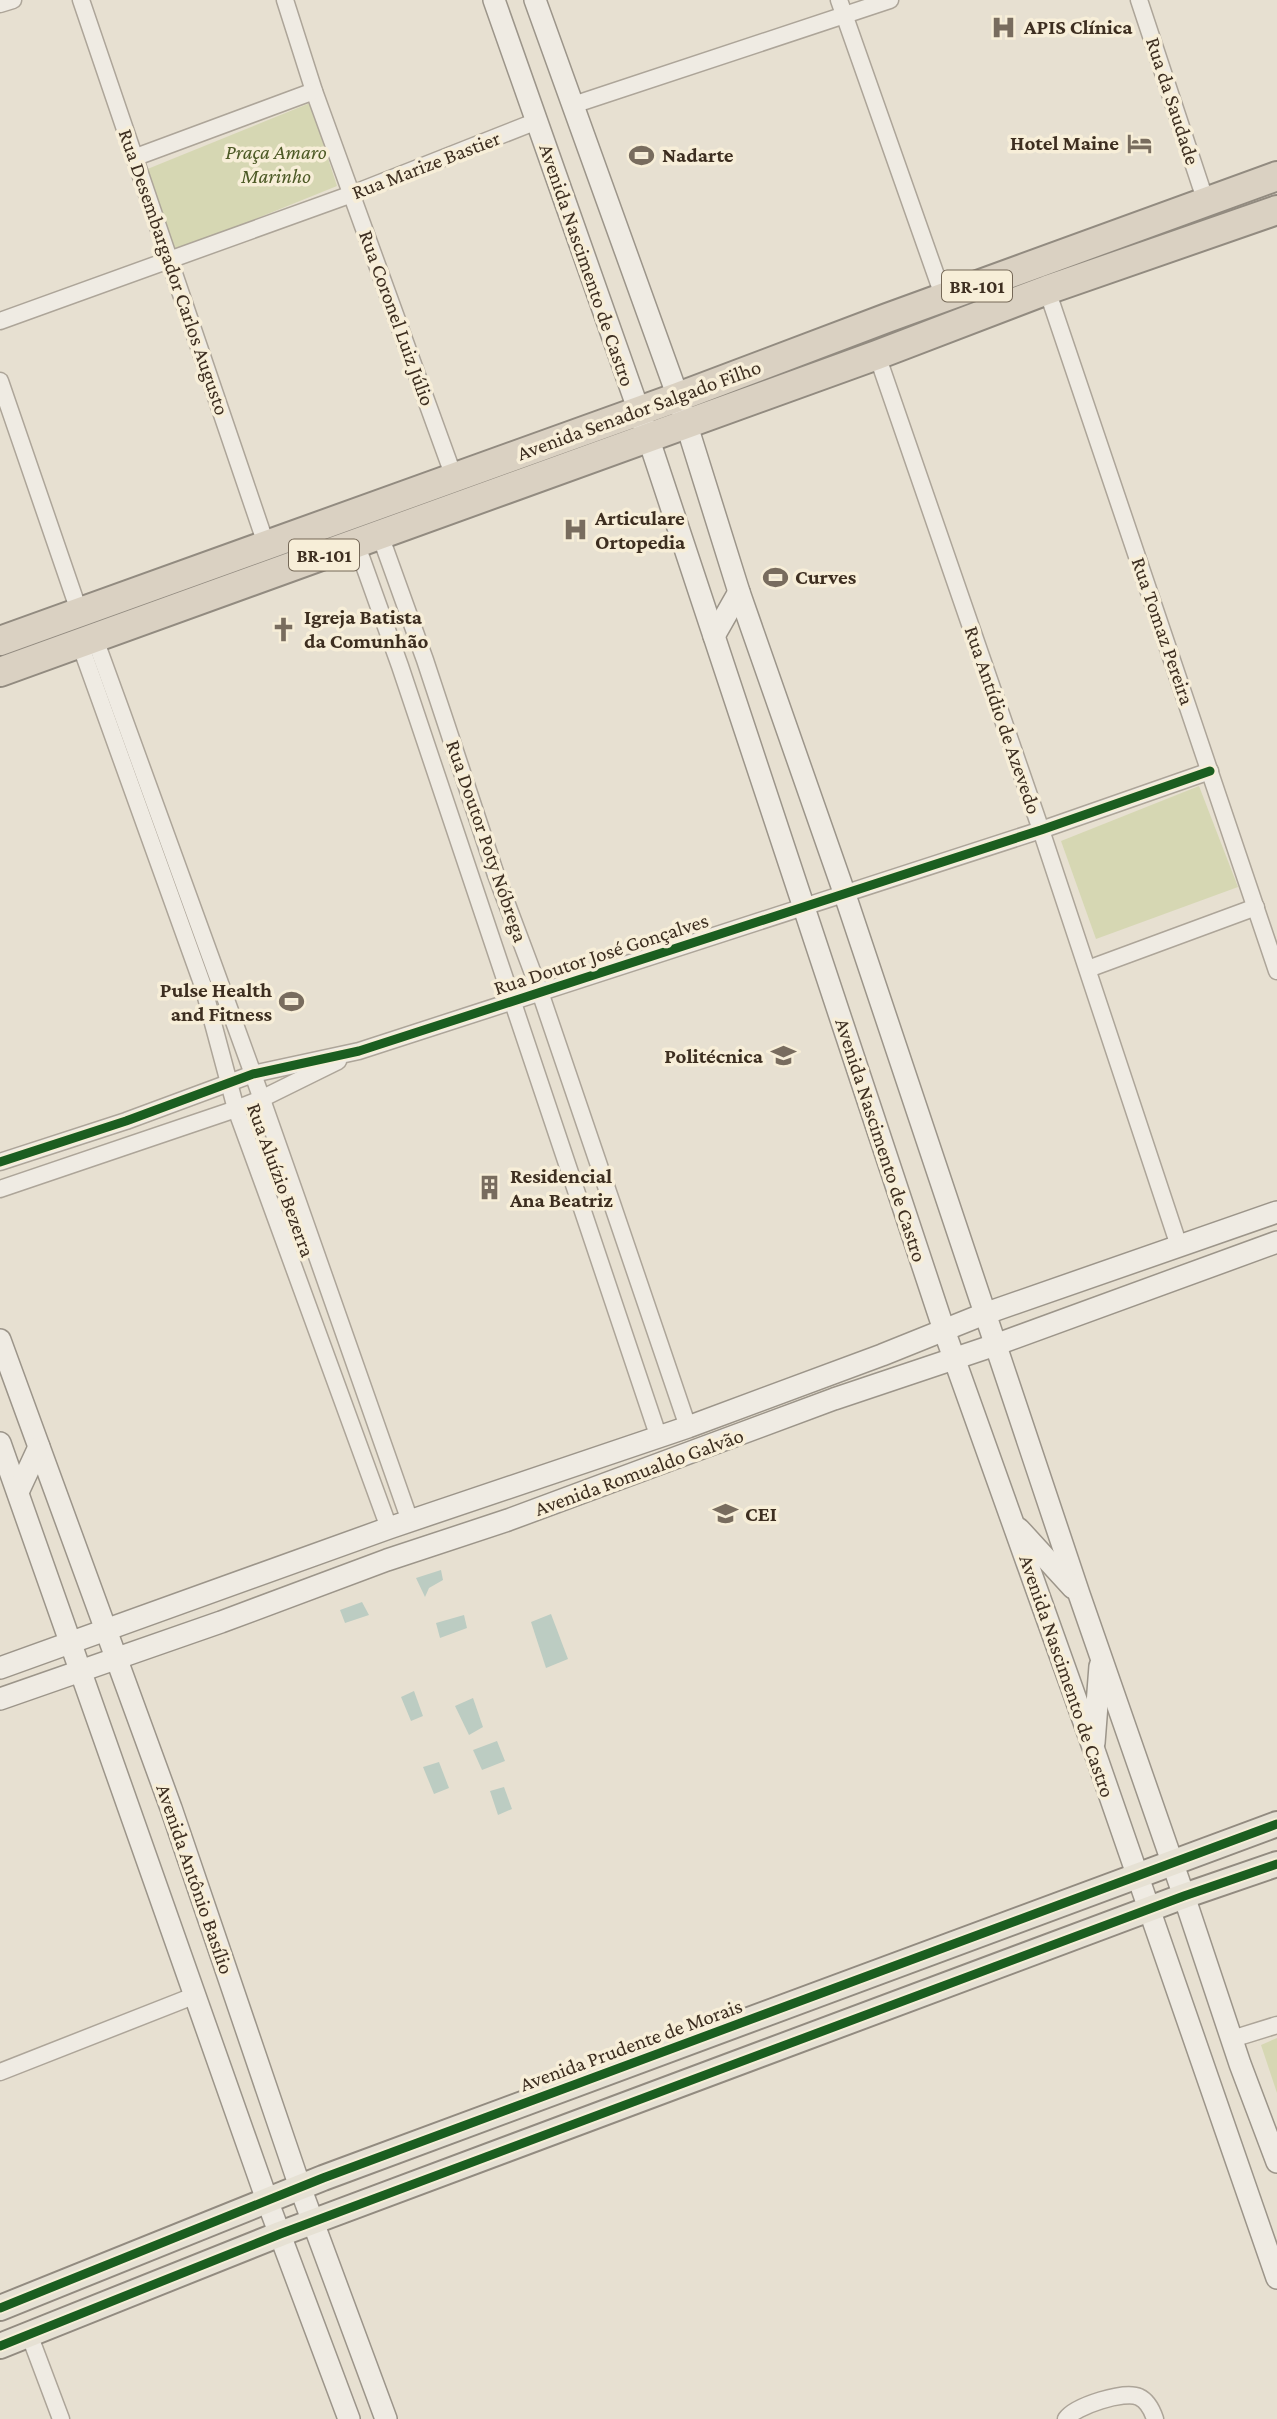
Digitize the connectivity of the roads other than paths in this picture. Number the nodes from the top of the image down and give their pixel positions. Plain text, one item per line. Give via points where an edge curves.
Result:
1 (13, 0) edge
2 (81, 0) edge
3 (285, 0) edge
4 (495, 0) edge
5 (535, 0) edge
6 (839, 0) edge
7 (890, 0) edge
8 (1139, 0) edge
9 (0, 4) edge
10 (844, 16) junction
11 (314, 90) junction
12 (573, 105) junction
13 (537, 121) junction
14 (135, 157) junction
15 (1277, 176) edge
16 (352, 194) junction
17 (1206, 202) junction
18 (1277, 210) edge
19 (170, 261) junction
20 (1047, 290) junction
21 (944, 298) junction
22 (0, 321) edge
23 (877, 355) junction
24 (0, 381) edge
25 (682, 410) junction
26 (639, 411) junction
27 (648, 437) junction
28 (454, 477) junction
29 (368, 539) junction
30 (266, 544) junction
31 (738, 592) junction
32 (80, 614) junction
33 (714, 636) junction
34 (0, 641) edge
35 (87, 642) junction
36 (425, 660) junction
37 (400, 666) junction
38 (0, 672) edge
39 (1210, 771) junction
40 (1041, 830) junction
41 (496, 875) junction
42 (472, 882) junction
43 (845, 892) junction
44 (805, 905) junction
45 (1256, 907) junction
46 (197, 946) junction
47 (1088, 969) junction
48 (1277, 971) edge
49 (540, 992) junction
50 (512, 1002) junction
51 (359, 1051) junction
52 (253, 1074) junction
53 (228, 1082) junction
54 (261, 1099) junction
55 (166, 1107) junction
56 (236, 1109) junction
57 (174, 1130) junction
58 (0, 1162) edge
59 (0, 1189) edge
60 (1277, 1212) edge
61 (1277, 1242) edge
62 (1180, 1246) junction
63 (984, 1314) junction
64 (944, 1330) junction
65 (0, 1340) edge
66 (995, 1345) junction
67 (954, 1359) junction
68 (688, 1427) junction
69 (658, 1436) junction
70 (0, 1443) edge
71 (39, 1447) junction
72 (18, 1492) junction
73 (410, 1521) junction
74 (1013, 1522) junction
75 (389, 1528) junction
76 (1079, 1594) junction
77 (106, 1628) junction
78 (71, 1641) junction
79 (1101, 1657) junction
80 (117, 1658) junction
81 (0, 1668) edge
82 (80, 1670) junction
83 (0, 1699) edge
84 (1094, 1750) junction
85 (1277, 1824) edge
86 (1173, 1863) junction
87 (1277, 1864) edge
88 (1137, 1877) junction
89 (1184, 1896) junction
90 (1148, 1909) junction
91 (196, 1995) junction
92 (1277, 2025) edge
93 (1232, 2039) junction
94 (0, 2072) edge
95 (1277, 2162) edge
96 (300, 2188) junction
97 (267, 2200) junction
98 (312, 2222) junction
99 (280, 2234) junction
100 (1277, 2278) edge
101 (0, 2308) edge
102 (29, 2334) junction
103 (0, 2346) edge
104 (1153, 2413) edge
105 (61, 2419) edge
106 (349, 2419) edge
107 (386, 2419) edge
108 (1066, 2419) edge

1 - 9 street
2 - 14 street, Rua Desembargador Carlos Augusto
3 - 11 street, Rua Coronel Luiz Júlio
4 - 13 main road, Avenida Nascimento de Castro
5 - 12 main road, Avenida Nascimento de Castro
6 - 10 street
7 - 10 street
8 - 17 street, Rua da Saudade
10 - 12 street
10 - 21 street
11 - 14 street
11 - 16 street, Rua Coronel Luiz Júlio
12 - 25 main road, Avenida Nascimento de Castro
13 - 16 street, Rua Marize Bastier
13 - 26 main road, Avenida Nascimento de Castro
14 - 19 street, Rua Desembargador Carlos Augusto
15 - 17 highway, Avenida Senador Salgado Filho / BR-101
16 - 19 street, Rua Marize Bastier
16 - 28 street, Rua Coronel Luiz Júlio
17 - 21 highway, Avenida Senador Salgado Filho / BR-101
18 - 20 highway, Avenida Senador Salgado Filho / BR-101
19 - 22 street, Rua Marize Bastier
19 - 30 street, Rua Desembargador Carlos Augusto
20 - 23 highway, Avenida Senador Salgado Filho / BR-101
20 - 39 street, Rua Tomaz Pereira
21 - 25 highway, Avenida Senador Salgado Filho / BR-101
23 - 25 highway, Avenida Senador Salgado Filho / BR-101
23 - 40 street, Rua Antídio de Azevedo
24 - 32 street
25 - 26 highway, Avenida Senador Salgado Filho / BR-101
25 - 27 highway, Avenida Senador Salgado Filho / BR-101
25 - 31 main road, Avenida Nascimento de Castro
26 - 27 main road, Avenida Nascimento de Castro
26 - 28 highway, Avenida Senador Salgado Filho / BR-101
27 - 29 highway, Avenida Senador Salgado Filho / BR-101
27 - 33 main road, Avenida Nascimento de Castro
28 - 30 highway, Avenida Senador Salgado Filho / BR-101
29 - 35 highway, Avenida Senador Salgado Filho / BR-101
29 - 36 street, Rua Doutor Poty Nóbrega
29 - 37 street, Rua Doutor Poty Nóbrega
30 - 32 highway, Avenida Senador Salgado Filho / BR-101
31 - 33 main road
31 - 43 main road, Avenida Nascimento de Castro
32 - 34 highway, Avenida Senador Salgado Filho / BR-101
33 - 44 main road, Avenida Nascimento de Castro
35 - 38 highway, Avenida Senador Salgado Filho / BR-101
35 - 46 street, Rua Aluízio Bezerra
36 - 37 street
36 - 41 street, Rua Doutor Poty Nóbrega
37 - 42 street, Rua Doutor Poty Nóbrega
39 - 40 street, Rua Doutor José Gonçalves
39 - 45 street, Rua Tomaz Pereira
40 - 43 street, Rua Doutor José Gonçalves
40 - 47 street, Rua Antídio de Azevedo
41 - 42 street
41 - 49 street, Rua Doutor Poty Nóbrega
42 - 50 street, Rua Doutor Poty Nóbrega
43 - 44 street, Rua Doutor José Gonçalves
43 - 63 main road, Avenida Nascimento de Castro
44 - 49 street, Rua Doutor José Gonçalves
44 - 64 main road, Avenida Nascimento de Castro
45 - 47 street
45 - 48 street, Rua Tomaz Pereira
46 - 52 street, Rua Aluízio Bezerra
46 - 53 street, Rua Aluízio Bezerra
47 - 62 street, Rua Antídio de Azevedo
49 - 50 street, Rua Doutor José Gonçalves
49 - 68 street, Rua Doutor Poty Nóbrega
50 - 51 street, Rua Doutor José Gonçalves
50 - 69 street, Rua Doutor Poty Nóbrega
51 - 52 street, Rua Doutor José Gonçalves
51 - 54 street, Rua Doutor José Gonçalves
52 - 53 street, Rua Doutor José Gonçalves
52 - 54 street, Rua Aluízio Bezerra
53 - 55 street, Rua Doutor José Gonçalves
53 - 56 street, Rua Aluízio Bezerra
54 - 56 street, Rua Doutor José Gonçalves
54 - 73 street, Rua Aluízio Bezerra
55 - 57 street
55 - 58 street, Rua Doutor José Gonçalves
56 - 57 street, Rua Doutor José Gonçalves
56 - 75 street, Rua Aluízio Bezerra
57 - 59 street, Rua Doutor José Gonçalves
60 - 62 main road, Avenida Romualdo Galvão
61 - 66 main road, Avenida Romualdo Galvão
62 - 63 main road, Avenida Romualdo Galvão
63 - 64 main road, Avenida Romualdo Galvão
63 - 66 main road, Avenida Nascimento de Castro
64 - 67 main road, Avenida Nascimento de Castro
64 - 68 main road, Avenida Romualdo Galvão
65 - 71 main road, Avenida Antônio Basílio
66 - 67 main road, Avenida Romualdo Galvão
66 - 76 main road, Avenida Nascimento de Castro
67 - 74 main road, Avenida Nascimento de Castro
67 - 80 main road, Avenida Romualdo Galvão
68 - 69 main road, Avenida Romualdo Galvão
69 - 73 main road, Avenida Romualdo Galvão
70 - 72 main road, Avenida Antônio Basílio
71 - 72 main road
71 - 77 main road, Avenida Antônio Basílio
72 - 78 main road, Avenida Antônio Basílio
73 - 75 main road, Avenida Romualdo Galvão
74 - 76 main road
74 - 84 main road, Avenida Nascimento de Castro
75 - 77 main road, Avenida Romualdo Galvão
76 - 79 main road, Avenida Nascimento de Castro
77 - 78 main road, Avenida Romualdo Galvão
77 - 80 main road, Avenida Antônio Basílio
78 - 81 main road, Avenida Romualdo Galvão
78 - 82 main road, Avenida Antônio Basílio
79 - 84 main road
79 - 86 main road, Avenida Nascimento de Castro
80 - 82 main road, Avenida Romualdo Galvão
80 - 96 main road, Avenida Antônio Basílio
82 - 83 main road, Avenida Romualdo Galvão
82 - 91 main road, Avenida Antônio Basílio
84 - 88 main road, Avenida Nascimento de Castro
85 - 86 main road, Avenida Prudente de Morais
86 - 88 main road, Avenida Prudente de Morais
86 - 89 main road, Avenida Nascimento de Castro
87 - 89 main road
88 - 90 main road, Avenida Nascimento de Castro
88 - 96 main road, Avenida Prudente de Morais
89 - 90 main road
89 - 93 main road, Avenida Nascimento de Castro
90 - 98 main road
90 - 100 main road, Avenida Nascimento de Castro
91 - 94 street
91 - 97 main road, Avenida Antônio Basílio
92 - 93 street
93 - 95 main road, Avenida Nascimento de Castro
96 - 97 main road, Avenida Prudente de Morais
96 - 98 main road, Avenida Antônio Basílio
97 - 99 main road, Avenida Antônio Basílio
97 - 101 main road, Avenida Prudente de Morais
98 - 99 main road
98 - 107 main road, Avenida Antônio Basílio
99 - 102 main road
99 - 106 main road, Avenida Antônio Basílio
102 - 103 main road
102 - 105 street
104 - 108 street via 1138,2396 1129,2394 1076,2409

